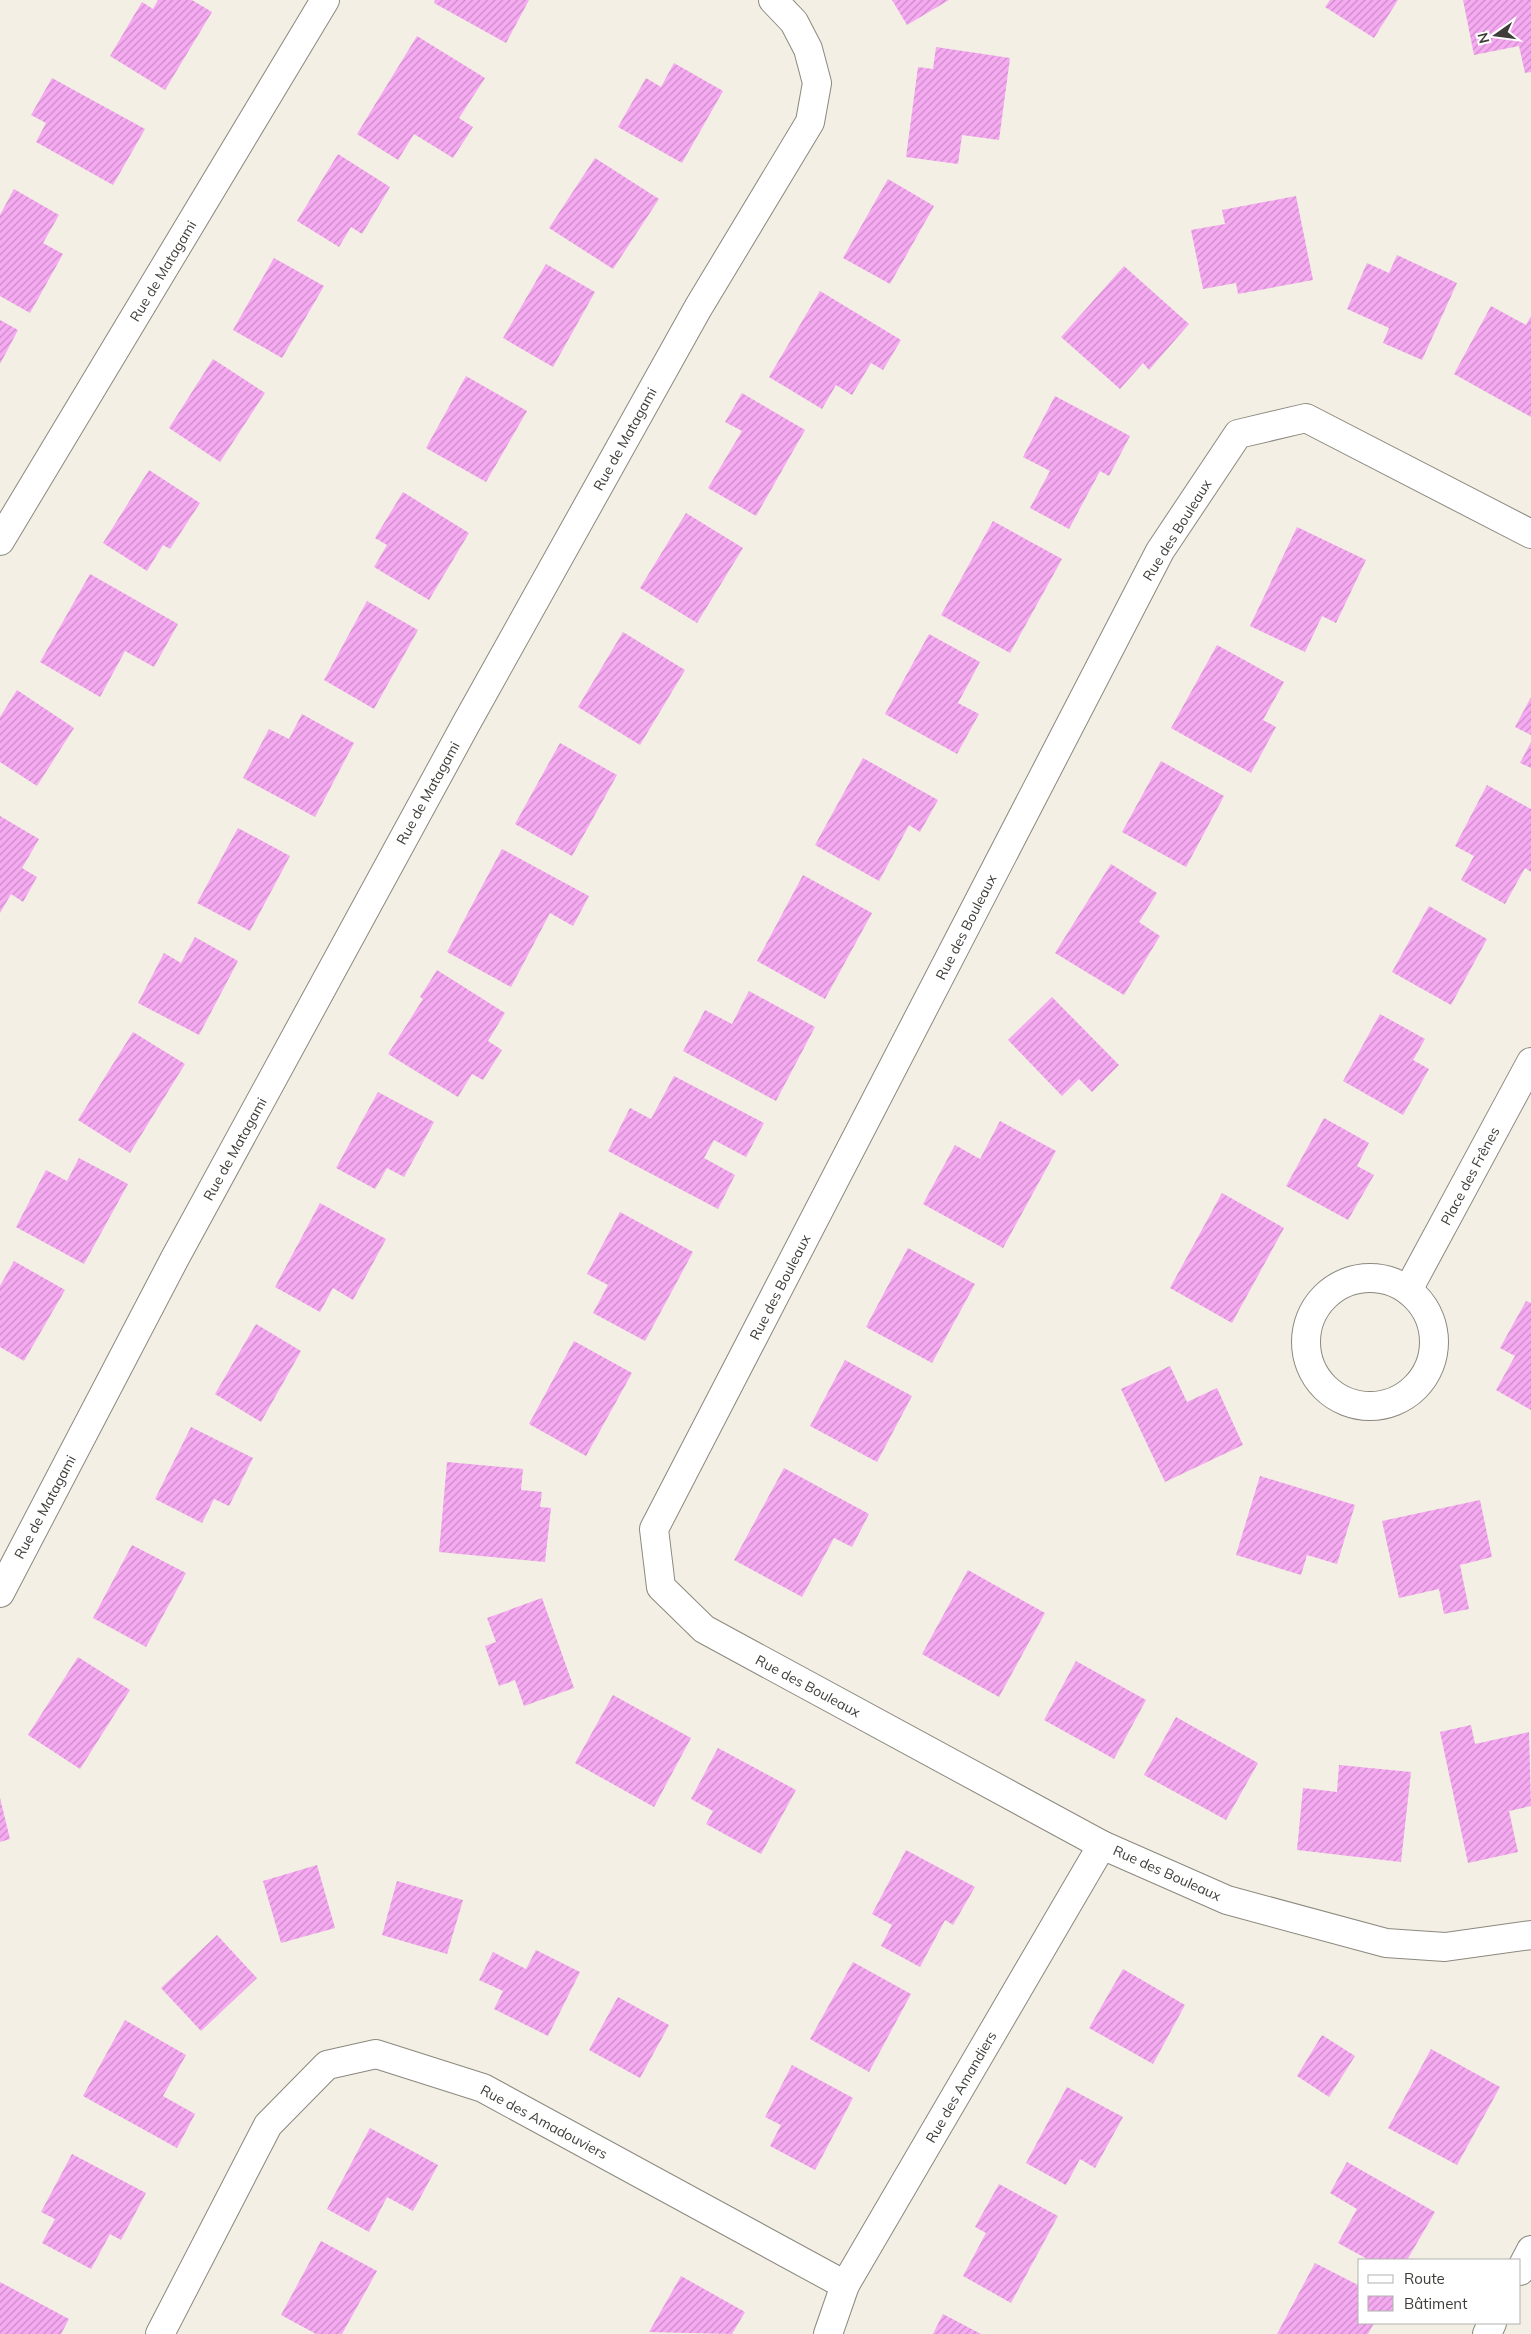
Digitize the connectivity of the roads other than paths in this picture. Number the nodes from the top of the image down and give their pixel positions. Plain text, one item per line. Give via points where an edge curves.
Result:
1 (325, 0) edge
2 (773, 0) edge
3 (1531, 534) edge
4 (0, 541) edge
5 (1531, 1062) edge
6 (1408, 1290) junction
7 (0, 1593) edge
8 (1102, 1845) junction
9 (1531, 1935) edge
10 (1531, 2250) edge
11 (1521, 2269) edge
12 (845, 2286) junction
13 (160, 2334) edge
14 (828, 2334) edge

1 - 4 street, Rue de Matagami
2 - 7 street, Rue de Matagami via 794,22 808,49 817,82 810,122 698,308 462,731 175,1258
3 - 8 street, Rue des Bouleaux via 1306,418 1238,434 1160,551 654,1529 661,1587 704,1629
5 - 6 street, Place des Frênes
6 - 6 street via 1388,1280 1366,1278 1344,1283 1325,1295 1312,1313 1306,1333 1309,1363 1320,1383 1337,1398 1353,1404 1383,1405 1410,1393 1425,1376 1433,1356 1434,1333 1427,1311
8 - 9 street, Rue des Bouleaux via 1226,1900 1386,1943 1445,1947
8 - 12 street, Rue des Amandiers
10 - 11 street
12 - 13 street, Rue des Amadouviers via 483,2088 376,2054 327,2065 268,2125
12 - 14 street, Rue des Amandiers

